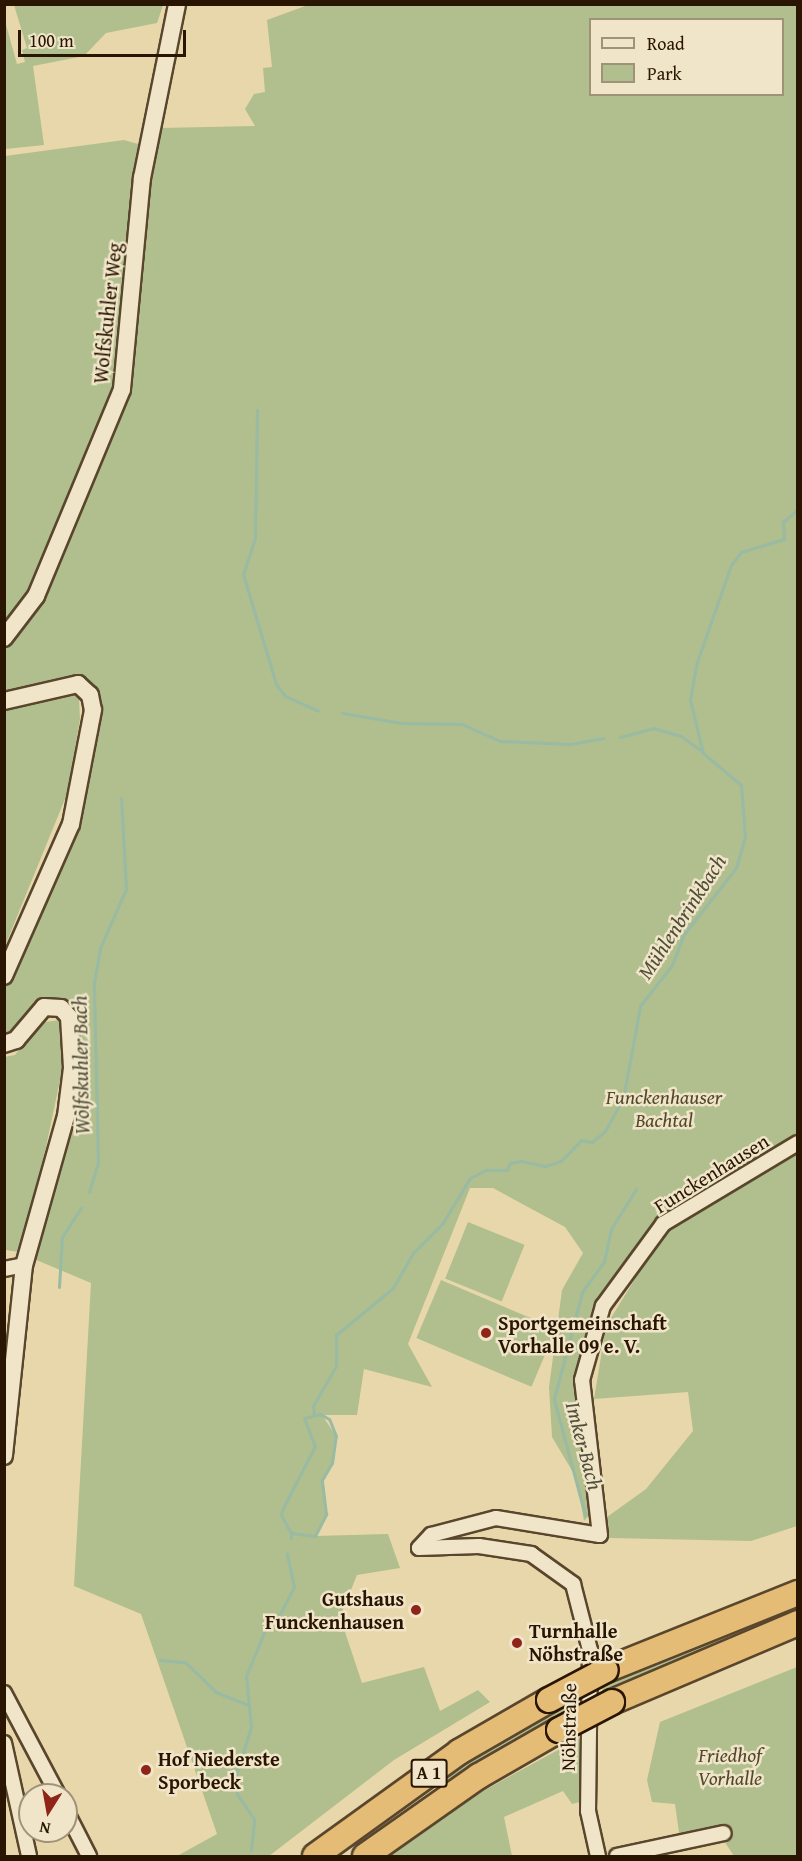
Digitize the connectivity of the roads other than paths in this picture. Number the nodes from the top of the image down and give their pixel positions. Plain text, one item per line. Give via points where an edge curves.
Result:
1 (177, 4) edge
2 (4, 638) edge
3 (4, 701) edge
4 (4, 976) edge
5 (4, 1044) edge
6 (798, 1143) edge
7 (24, 1265) junction
8 (4, 1269) edge
9 (4, 1456) edge
10 (419, 1548) joint
11 (798, 1593) edge
12 (798, 1623) edge
13 (4, 1693) edge
14 (4, 1743) edge
15 (52, 1783) edge
16 (724, 1833) dead end
17 (78, 1835) edge
18 (29, 1857) edge
19 (89, 1857) edge
20 (315, 1857) edge
21 (365, 1857) edge
22 (598, 1857) edge
23 (617, 1857) edge

1 - 2 street, Wolfskuhler Weg via 143,168 122,389 36,596
3 - 4 street via 78,684 90,695 93,710 71,824
5 - 7 street via 16,1040 44,1007 61,1008 69,1017 72,1068 66,1116
6 - 10 street, Funckenhausen via 663,1224 603,1306 582,1380 600,1535 496,1518 431,1535
7 - 8 street
7 - 9 street
10 - 22 street, Nöhstraße via 480,1546 531,1554 573,1584 590,1650 588,1811
11 - 20 highway, A 1, bridge via 606,1670 549,1700 459,1752
12 - 21 highway, A 1, bridge via 612,1702 559,1730 470,1782
13 - 15 street
14 - 18 street
16 - 23 street
17 - 19 street

